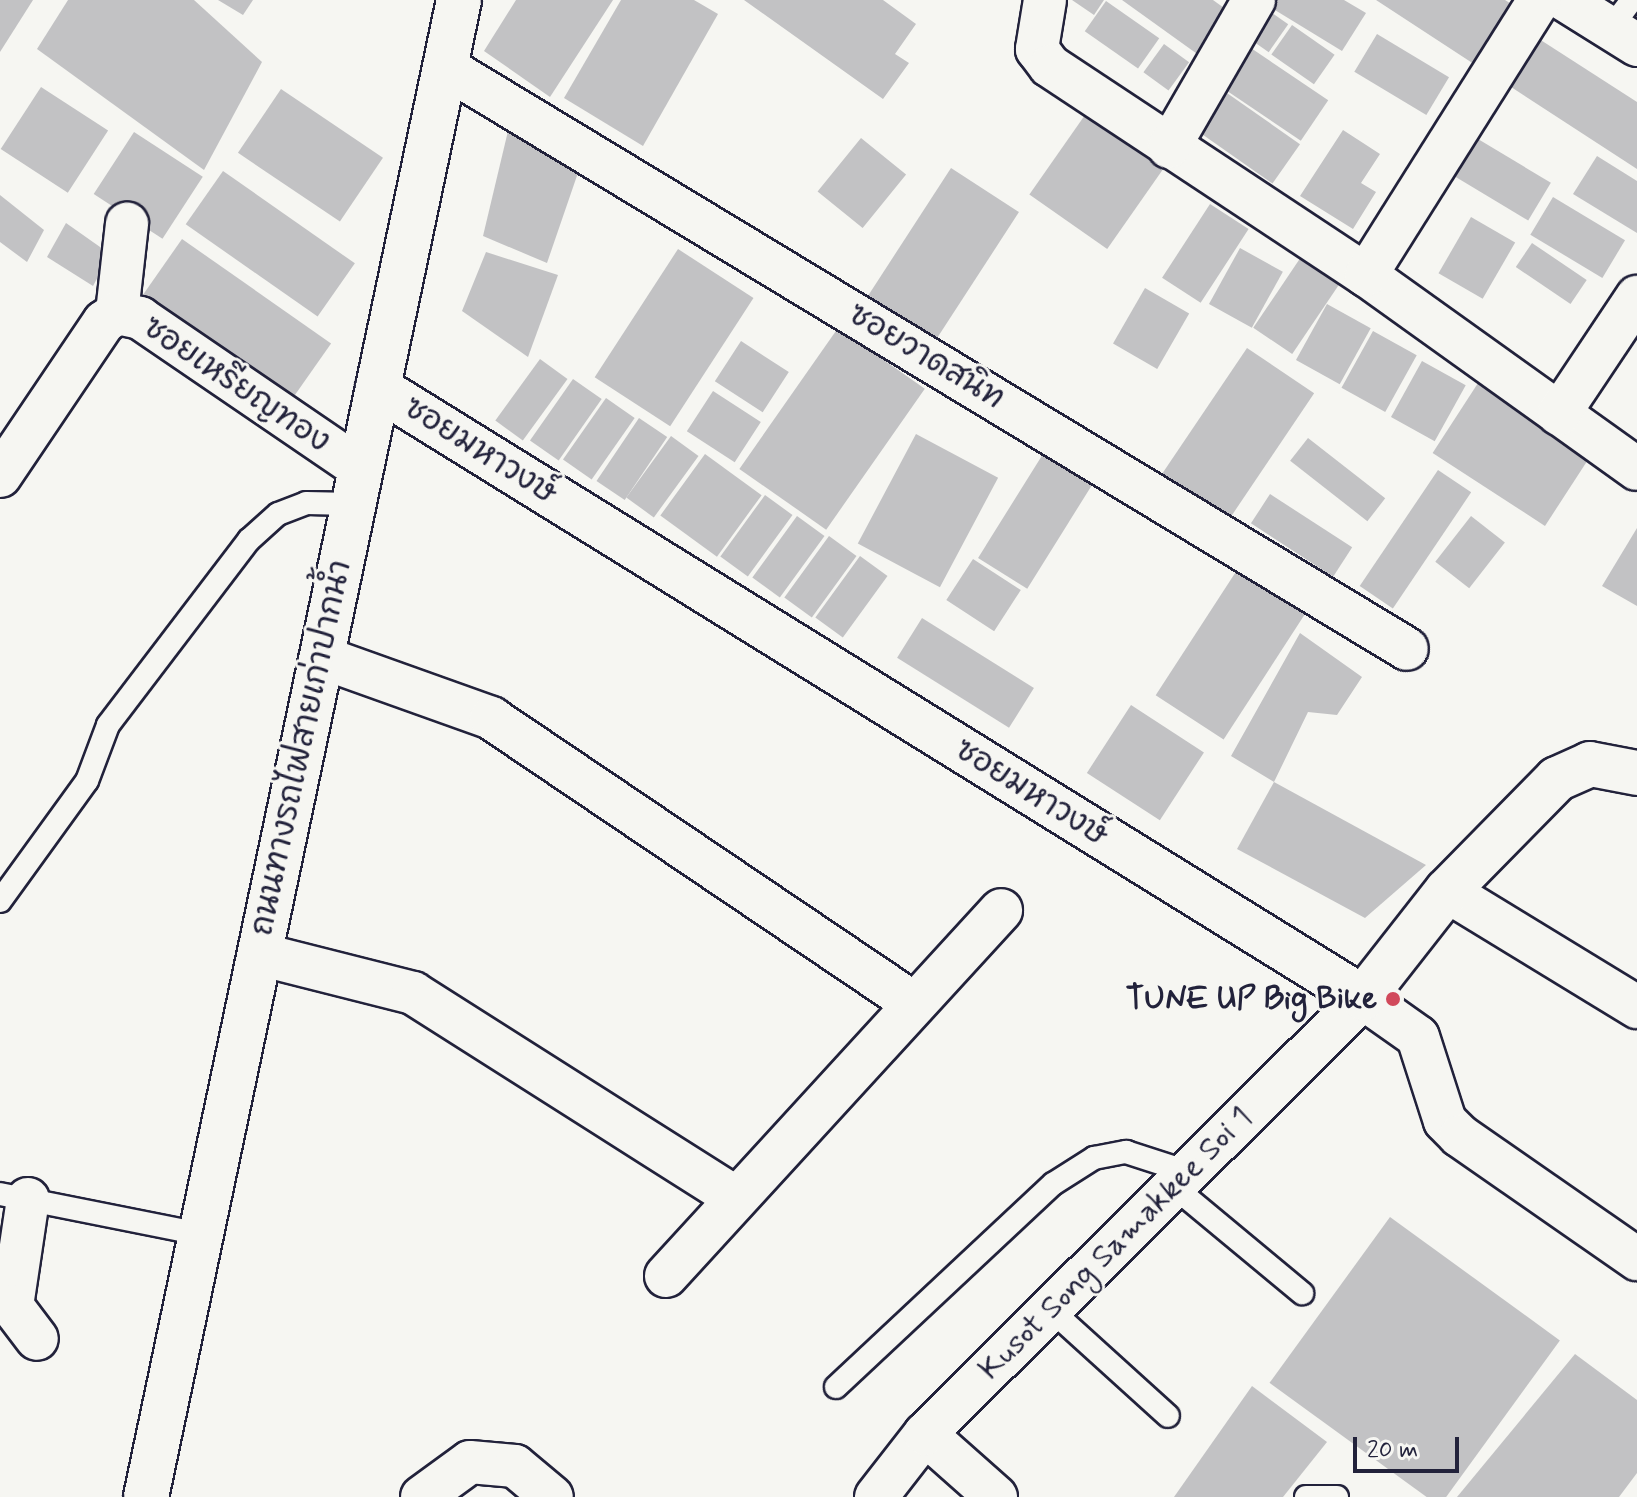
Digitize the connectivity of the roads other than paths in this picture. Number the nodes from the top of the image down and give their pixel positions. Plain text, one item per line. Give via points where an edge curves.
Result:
1 (459, 0) edge
2 (1045, 0) edge
3 (1254, 0) edge
4 (1562, 1) edge
5 (1626, 25) edge
6 (445, 67) junction
7 (1169, 147) junction
8 (127, 224) dead end
9 (1366, 275) junction
10 (1637, 297) edge
11 (117, 313) junction
12 (378, 388) junction
13 (1559, 414) junction
14 (1637, 469) edge
15 (0, 476) edge
16 (357, 486) junction
17 (1407, 649) dead end
18 (321, 657) junction
19 (1637, 773) edge
20 (1447, 891) junction
21 (0, 901) edge
22 (1001, 910) dead end
23 (259, 954) junction
24 (1363, 998) junction
25 (913, 1003) junction
26 (1637, 1007) edge
27 (1181, 1179) junction
28 (14, 1196) edge
29 (733, 1196) junction
30 (201, 1234) junction
31 (1637, 1259) edge
32 (666, 1276) dead end
33 (1302, 1293) dead end
34 (1050, 1309) junction
35 (37, 1339) dead end
36 (836, 1387) dead end
37 (1168, 1416) dead end
38 (925, 1434) junction
39 (146, 1497) edge
40 (422, 1497) edge
41 (552, 1497) edge
42 (876, 1497) edge
43 (996, 1497) edge
44 (1306, 1497) edge
45 (1337, 1497) edge

1 - 6 street, ถนนทางรถไฟสายเก่าปากน้ำ
2 - 7 street via 1037,49 1050,66
3 - 7 street
4 - 5 street
4 - 9 street
6 - 12 street, ถนนทางรถไฟสายเก่าปากน้ำ
6 - 17 street, ซอยวาดสนิท
7 - 9 street
8 - 11 street
9 - 13 street
10 - 13 street
11 - 15 street, ซอยเหรียญทอง via 104,322
11 - 16 street, ซอยเหรียญทอง via 140,318
12 - 16 street, ถนนทางรถไฟสายเก่าปากน้ำ
12 - 24 street, ซอยมหาวงษ์
13 - 14 street
16 - 18 street, ถนนทางรถไฟสายเก่าปากน้ำ
16 - 21 lane via 278,514 249,540 108,725 87,781
18 - 23 street, ถนนทางรถไฟสายเก่าปากน้ำ
18 - 25 street via 491,718
19 - 20 street via 1590,764 1557,779
20 - 24 street
20 - 26 street
22 - 25 street
23 - 29 street via 413,993
23 - 30 street, ถนนทางรถไฟสายเก่าปากน้ำ
24 - 27 street, Kusot Song Samakkee Soi 1
24 - 31 street via 1418,1037 1445,1121 1460,1136
25 - 29 street
27 - 33 lane
27 - 34 street, Kusot Song Samakkee Soi 1
27 - 36 lane via 1126,1152 1094,1158 1053,1184
28 - 30 lane
28 - 35 street via 12,1306
29 - 32 street
30 - 39 street, ถนนทางรถไฟสายเก่าปากน้ำ
34 - 37 lane
34 - 38 street, Kusot Song Samakkee Soi 1
38 - 42 street, Kusot Song Samakkee Soi 1
38 - 43 street
40 - 41 street via 470,1462 515,1466
44 - 45 lane

